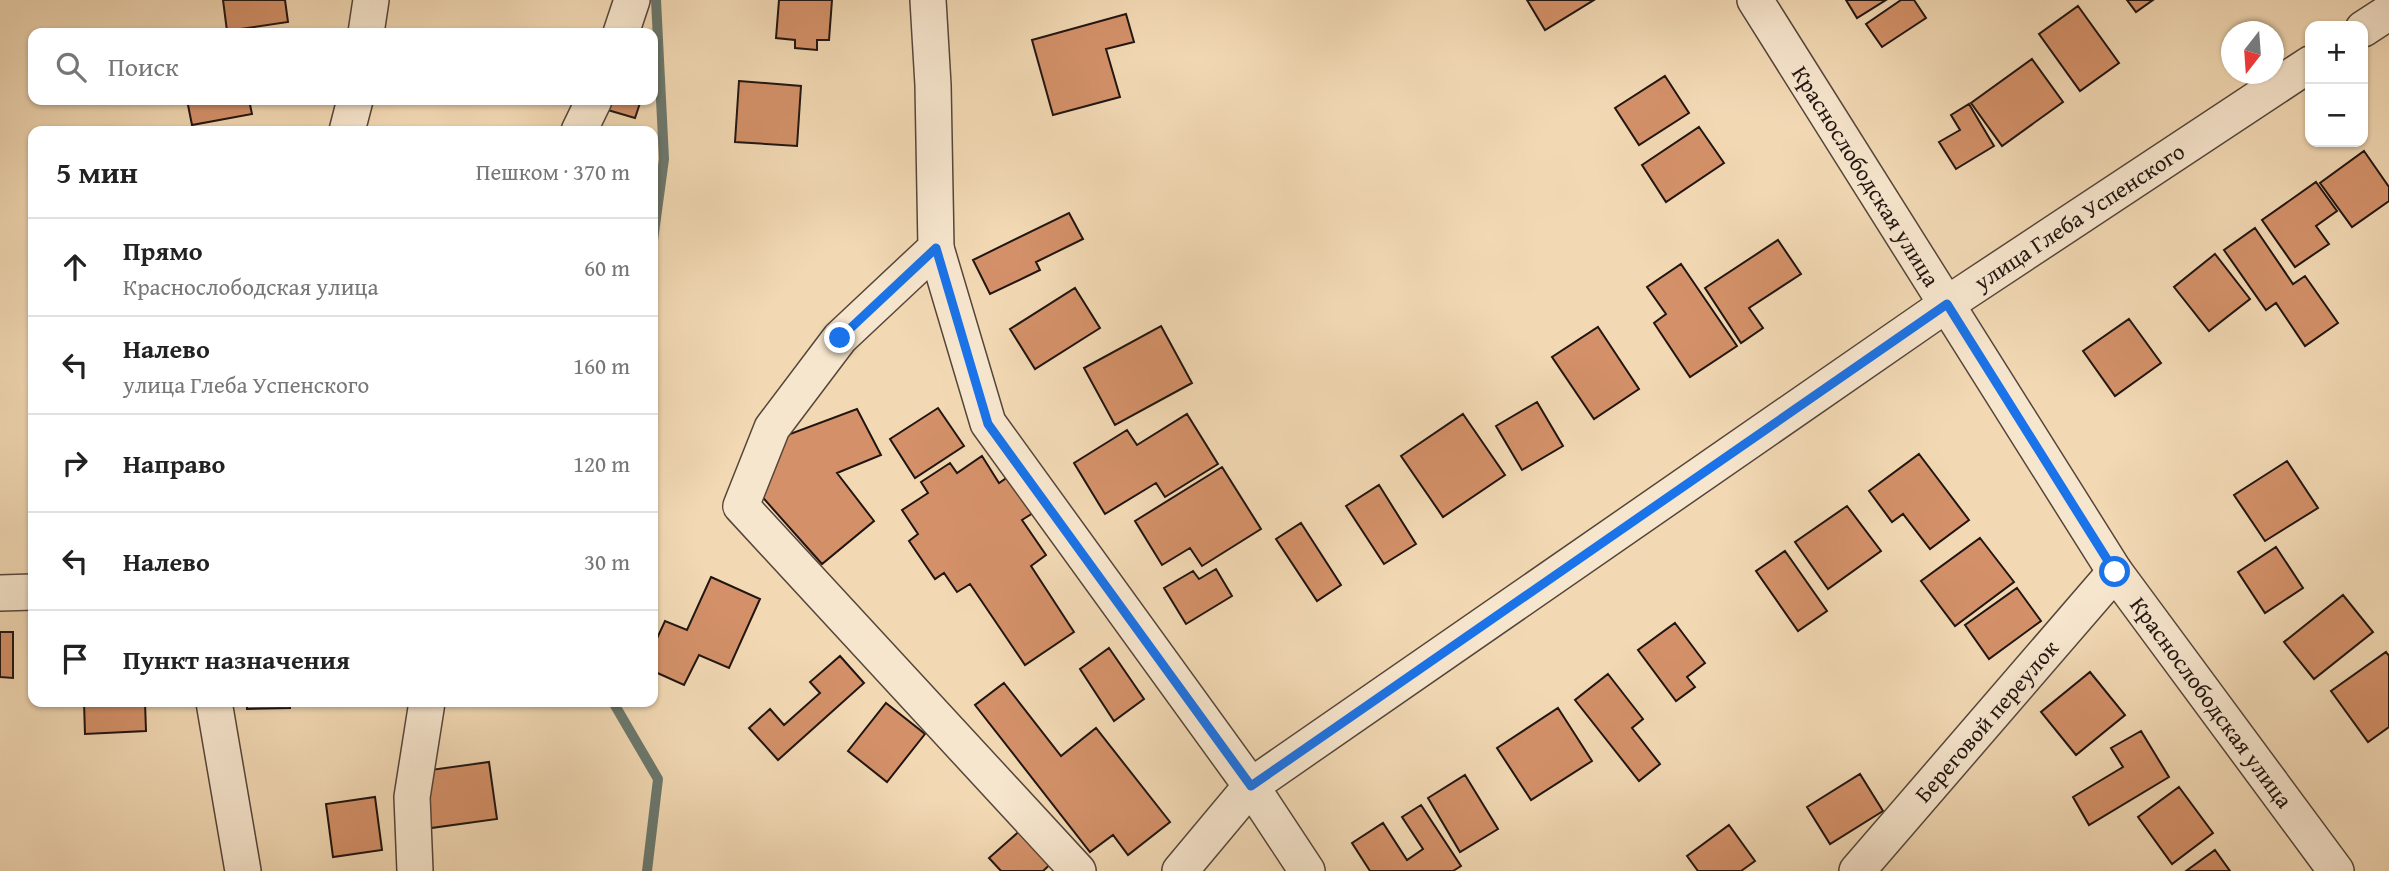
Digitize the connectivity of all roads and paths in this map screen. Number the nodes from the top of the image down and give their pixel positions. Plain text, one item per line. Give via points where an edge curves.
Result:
1 (371, 0) edge
2 (632, 0) edge
3 (928, 0) edge
4 (1755, 0) edge
5 (2389, 12) edge
6 (2368, 26) edge
7 (367, 28) edge
8 (623, 28) edge
9 (2305, 67) edge
10 (354, 105) edge
11 (592, 105) edge
12 (347, 126) edge
13 (581, 126) edge
14 (936, 248) junction
15 (1947, 304) junction
16 (2115, 572) junction
17 (28, 592) edge
18 (0, 593) edge
19 (215, 707) edge
20 (426, 707) edge
21 (1251, 786) junction
22 (243, 871) edge
23 (415, 871) edge
24 (1078, 871) edge
25 (1180, 871) edge
26 (1307, 871) edge
27 (1857, 871) edge
28 (2336, 871) edge

1 - 7 street
2 - 8 street
3 - 14 street
4 - 15 street, Краснослободская улица
5 - 6 street
9 - 15 street, улица Глеба Успенского
10 - 12 street
11 - 13 street
14 - 21 street via 988,424
14 - 24 street via 840,338 772,428 741,506
15 - 16 street, Краснослободская улица
15 - 21 street, улица Глеба Успенского
16 - 27 street, Береговой переулок
16 - 28 street, Краснослободская улица
17 - 18 street
19 - 22 street
20 - 23 street via 412,797
21 - 25 street, улица Глеба Успенского
21 - 26 street

